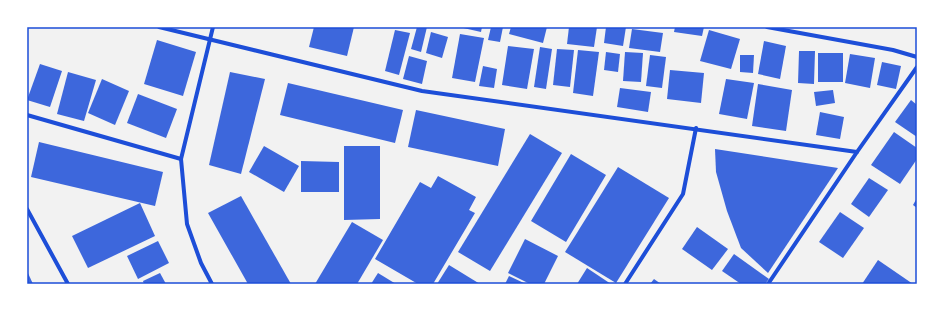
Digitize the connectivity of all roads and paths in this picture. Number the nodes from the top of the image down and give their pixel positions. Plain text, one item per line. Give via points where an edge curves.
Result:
1 (159, 27) edge
2 (213, 27) edge
3 (767, 27) edge
4 (209, 40) junction
5 (917, 57) edge
6 (917, 67) edge
7 (27, 115) edge
8 (696, 128) junction
9 (857, 152) junction
10 (181, 159) junction
11 (27, 209) edge
12 (68, 284) edge
13 (212, 284) edge
14 (625, 284) edge
15 (768, 284) edge

1 - 4 street
2 - 4 street
3 - 5 street via 894,50
4 - 8 street via 422,91
4 - 10 street
6 - 9 street
7 - 10 street
8 - 9 street
8 - 14 street via 683,194
9 - 15 street
10 - 13 street via 186,224 201,264
11 - 12 street

